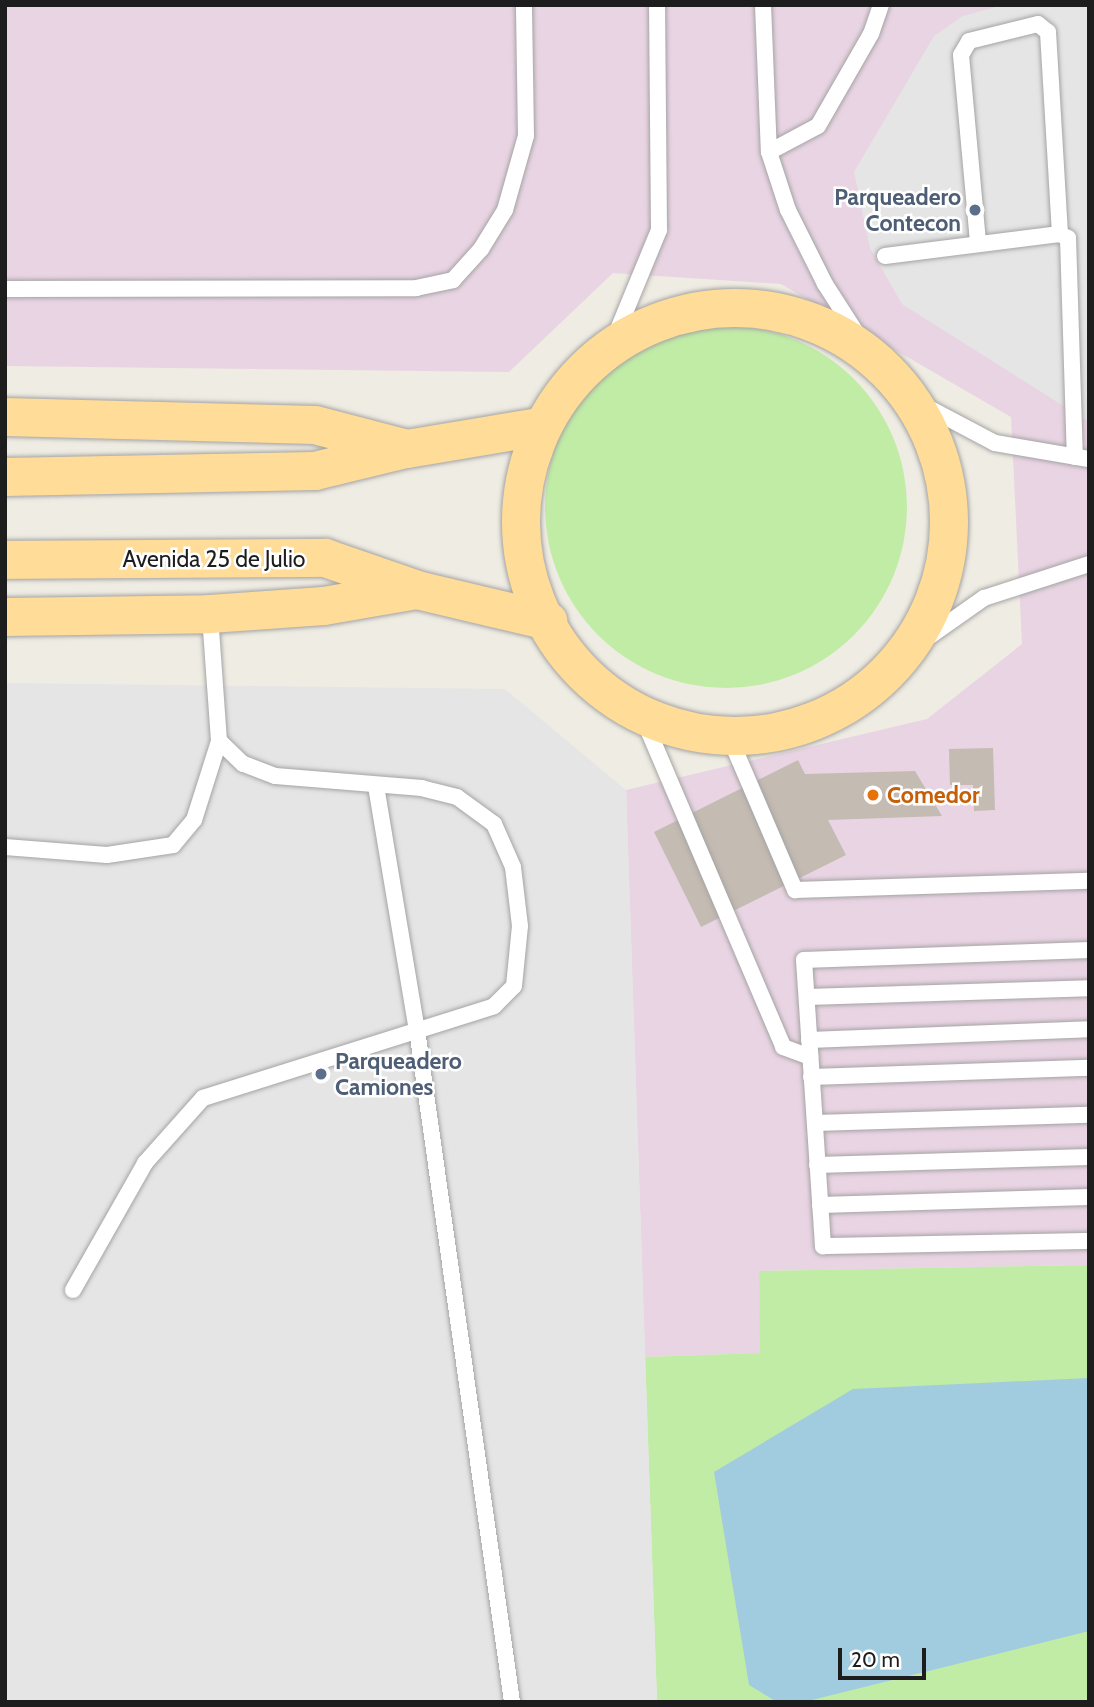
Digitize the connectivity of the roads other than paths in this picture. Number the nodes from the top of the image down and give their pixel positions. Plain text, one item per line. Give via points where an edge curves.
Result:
1 (524, 5) edge
2 (657, 5) edge
3 (762, 5) edge
4 (881, 5) edge
5 (769, 152) junction
6 (1060, 234) junction
7 (978, 242) junction
8 (885, 256) dead end
9 (5, 289) edge
10 (612, 344) junction
11 (875, 362) junction
12 (908, 397) junction
13 (5, 417) edge
14 (539, 426) junction
15 (407, 449) junction
16 (1082, 458) edge
17 (5, 477) edge
18 (5, 560) edge
19 (1089, 564) edge
20 (417, 590) junction
21 (210, 614) junction
22 (5, 617) edge
23 (548, 621) junction
24 (913, 648) junction
25 (640, 710) junction
26 (729, 736) junction
27 (219, 741) junction
28 (376, 786) junction
29 (5, 847) edge
30 (1089, 881) edge
31 (1089, 950) edge
32 (1089, 988) edge
33 (807, 997) junction
34 (1089, 1029) edge
35 (417, 1030) junction
36 (809, 1040) junction
37 (810, 1057) junction
38 (1089, 1068) edge
39 (811, 1077) junction
40 (1089, 1115) edge
41 (815, 1123) junction
42 (1089, 1157) edge
43 (817, 1165) junction
44 (1089, 1197) edge
45 (820, 1205) junction
46 (1089, 1241) edge
47 (73, 1290) dead end
48 (512, 1702) edge

1 - 9 lane via 526,136 505,210 481,249 453,280 416,288
2 - 10 lane via 659,230
3 - 5 lane
4 - 5 lane via 871,34 818,126
5 - 11 lane via 788,210 825,285
6 - 7 lane
6 - 7 lane via 1048,32 1038,24 969,41 961,55
6 - 16 lane via 1068,239
7 - 8 lane
10 - 11 main road via 662,319 729,309 775,312 828,331
10 - 14 main road via 570,380
11 - 12 main road
12 - 16 lane via 995,443
12 - 24 main road via 939,456 951,522 942,588
13 - 15 main road via 315,425
14 - 15 main road
14 - 23 main road via 521,474 518,524 527,574
15 - 17 main road via 315,471
18 - 20 main road, Avenida 25 de Julio via 325,558
19 - 24 lane via 984,598
20 - 21 main road, Avenida 25 de Julio via 324,606
20 - 23 main road, Avenida 25 de Julio
21 - 22 main road, Avenida 25 de Julio
21 - 27 lane
23 - 25 main road via 606,687
24 - 26 main road via 877,687 833,716 782,733
25 - 26 main road via 683,728
25 - 37 lane via 783,1047
26 - 30 lane via 794,890
27 - 28 lane via 243,764 275,776
27 - 29 lane via 194,820 173,845 107,855
28 - 35 lane
28 - 35 lane via 422,788 457,797 494,824 513,867 520,926 514,986 494,1006
31 - 33 lane via 804,960
32 - 33 lane
33 - 36 lane
34 - 36 lane
35 - 47 lane via 203,1098 145,1163
35 - 48 lane
36 - 37 lane
37 - 39 lane
38 - 39 lane
39 - 41 lane
40 - 41 lane
41 - 43 lane
42 - 43 lane
43 - 45 lane
44 - 45 lane
45 - 46 lane via 823,1246

